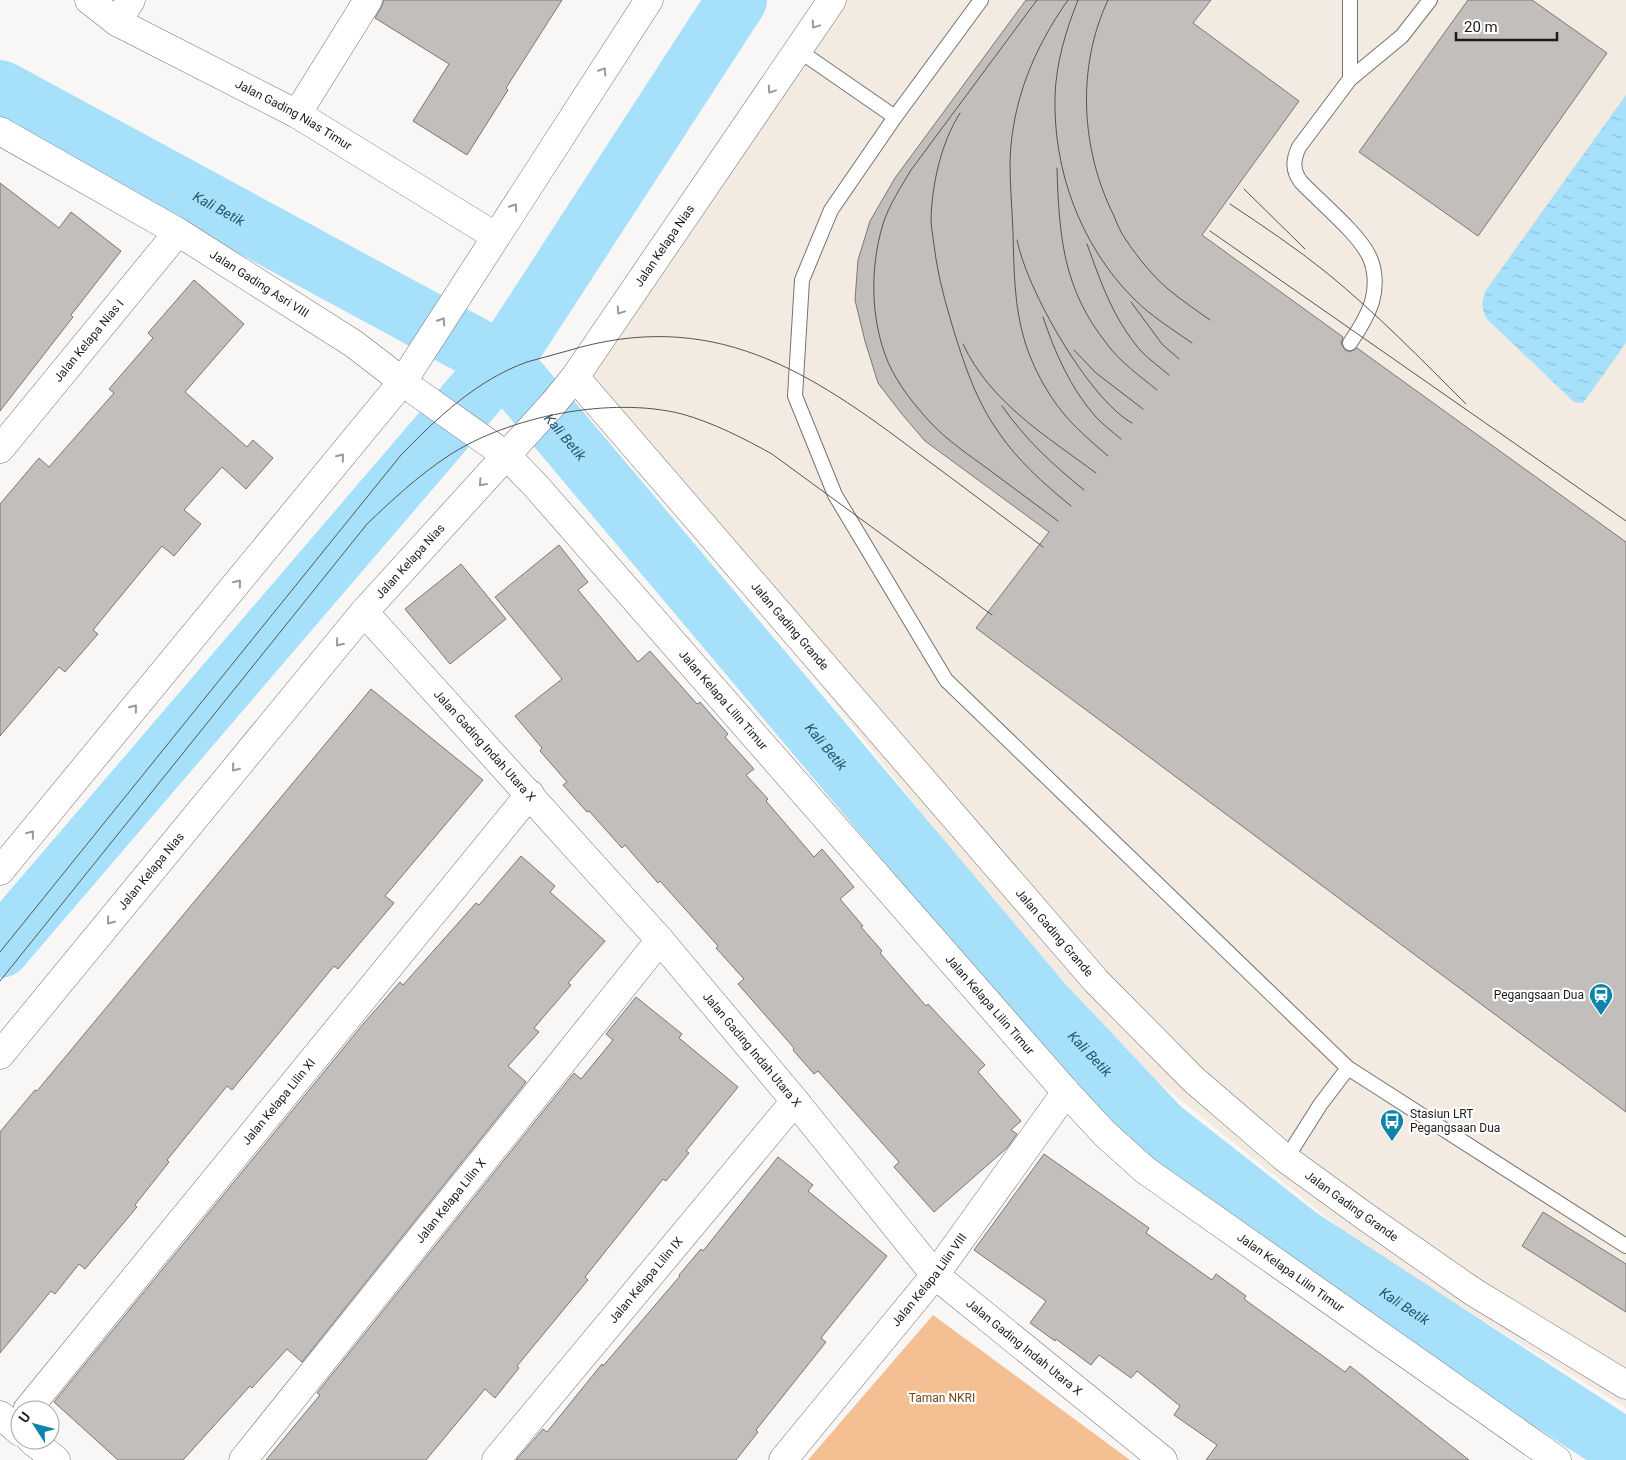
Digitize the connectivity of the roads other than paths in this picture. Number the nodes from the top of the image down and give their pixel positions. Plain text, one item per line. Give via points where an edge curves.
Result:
1 (89, 0) edge
2 (368, 0) edge
3 (649, 0) edge
4 (832, 0) edge
5 (981, 0) edge
6 (1350, 0) edge
7 (1430, 0) edge
8 (124, 11) edge
9 (798, 50) junction
10 (1350, 80) junction
11 (297, 114) junction
12 (895, 117) junction
13 (0, 130) edge
14 (178, 232) junction
15 (496, 236) junction
16 (1350, 343) dead end
17 (575, 376) junction
18 (409, 386) junction
19 (0, 449) edge
20 (511, 451) junction
21 (364, 612) junction
22 (530, 794) junction
23 (0, 871) edge
24 (660, 940) junction
25 (0, 1055) edge
26 (1348, 1068) junction
27 (1066, 1092) junction
28 (795, 1100) junction
29 (1286, 1159) junction
30 (1626, 1246) edge
31 (935, 1275) junction
32 (1626, 1385) edge
33 (38, 1400) edge
34 (46, 1450) edge
35 (56, 1460) edge
36 (243, 1460) edge
37 (496, 1460) edge
38 (783, 1460) edge
39 (1163, 1460) edge
40 (1557, 1460) edge

1 - 8 street, Jalan Gading Nias Timur
2 - 11 street
15 -> 3 street
4 -> 9 street, Jalan Kelapa Nias
5 - 12 lane
6 - 10 lane
7 - 10 lane via 1402,36
8 - 11 street, Jalan Gading Nias Timur
9 - 12 lane
9 -> 17 street, Jalan Kelapa Nias
10 - 16 lane via 1299,147 1293,164 1301,182 1370,257 1374,278 1372,303
11 - 15 street, Jalan Gading Nias Timur
12 - 26 lane via 831,210 802,280 795,396 835,494 946,680
13 - 14 street, Jalan Gading Asri VIII
14 - 18 street, Jalan Gading Asri VIII via 354,344
14 - 19 street, Jalan Kelapa Nias I
18 -> 15 street via 423,350
17 - 20 street, Jalan Kelapa Nias
17 - 29 street, Jalan Gading Grande via 1096,981 1194,1080
18 - 20 street, Jalan Gading Asri VIII via 467,428
23 -> 18 street
20 -> 21 street, Jalan Kelapa Nias
20 - 27 street, Jalan Kelapa Lilin Timur via 543,493
21 - 22 street, Jalan Gading Indah Utara X
21 -> 25 street, Jalan Kelapa Nias
22 - 24 street, Jalan Gading Indah Utara X
22 - 33 street, Jalan Kelapa Lilin XI
24 - 28 street, Jalan Gading Indah Utara X
24 - 36 street, Jalan Kelapa Lilin X
26 - 29 lane
26 - 30 lane
27 - 31 street, Jalan Kelapa Lilin VIII
27 - 40 street, Jalan Kelapa Lilin Timur via 1145,1170
28 - 31 street, Jalan Gading Indah Utara X
28 - 37 street, Jalan Kelapa Lilin IX
29 - 32 street, Jalan Gading Grande via 1472,1291
31 - 38 street, Jalan Kelapa Lilin VIII
31 - 39 street, Jalan Gading Indah Utara X
34 - 35 street

